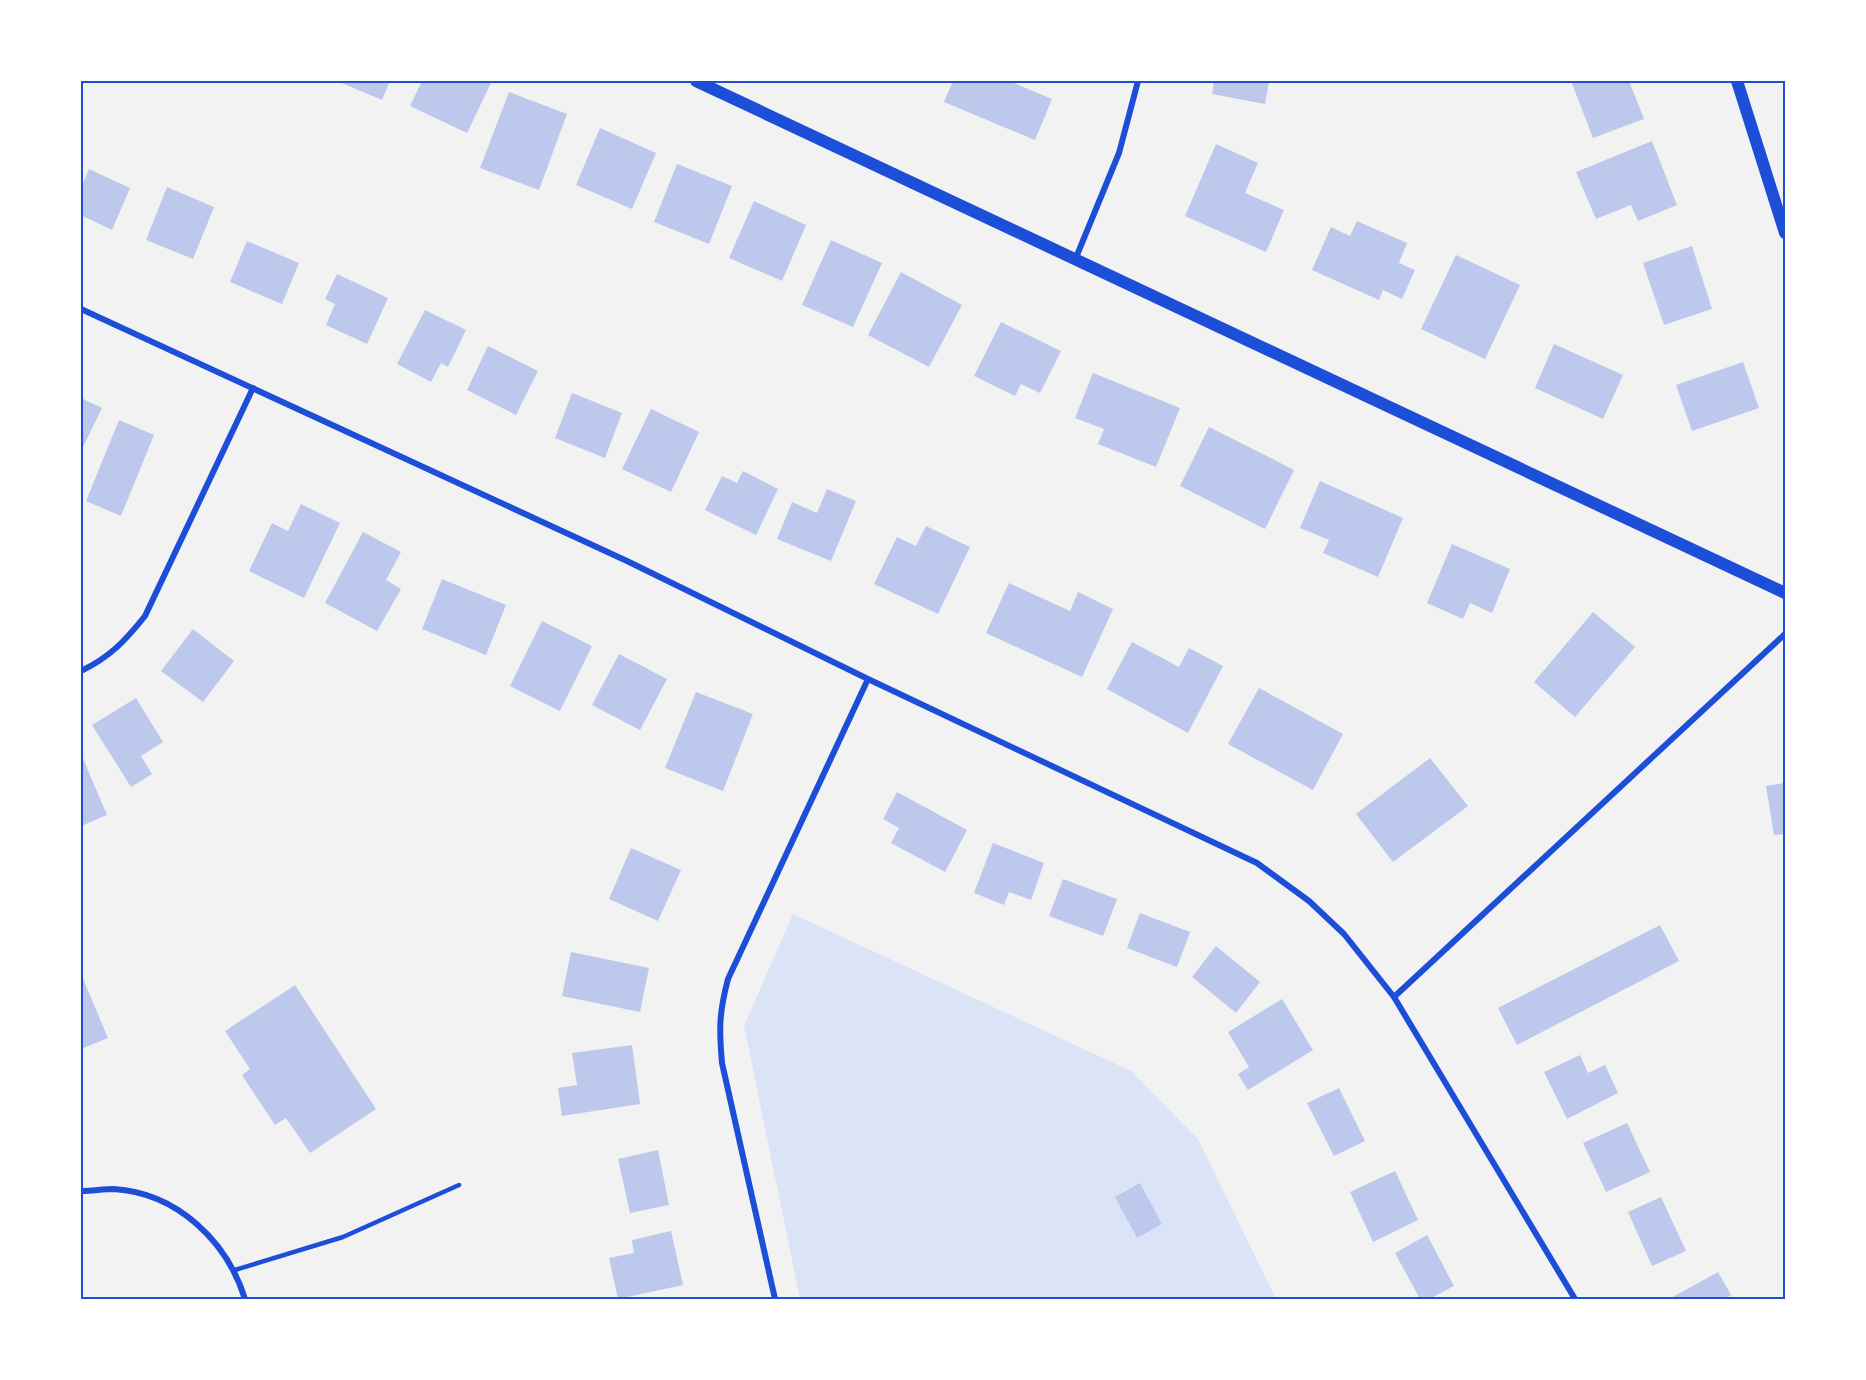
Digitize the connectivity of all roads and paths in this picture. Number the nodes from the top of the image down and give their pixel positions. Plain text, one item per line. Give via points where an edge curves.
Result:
1 (696, 81) edge
2 (1138, 81) edge
3 (1737, 81) edge
4 (1785, 233) edge
5 (1074, 260) junction
6 (81, 309) edge
7 (253, 388) junction
8 (1785, 593) edge
9 (1785, 634) edge
10 (81, 670) edge
11 (868, 679) junction
12 (1394, 997) junction
13 (459, 1185) dead end
14 (81, 1191) edge
15 (235, 1270) junction
16 (245, 1299) edge
17 (775, 1299) edge
18 (1575, 1299) edge

1 - 5 main road
2 - 5 street via 1119,153
3 - 4 main road
5 - 8 main road
6 - 7 street
7 - 10 street via 145,616 125,642
7 - 11 street via 627,561
9 - 12 street
11 - 12 street via 1257,863 1309,901 1344,934
11 - 17 street via 728,979 721,1006 722,1063
12 - 18 street
13 - 15 lane via 343,1237
14 - 15 street via 114,1189 151,1197 177,1209 207,1232
15 - 16 street

